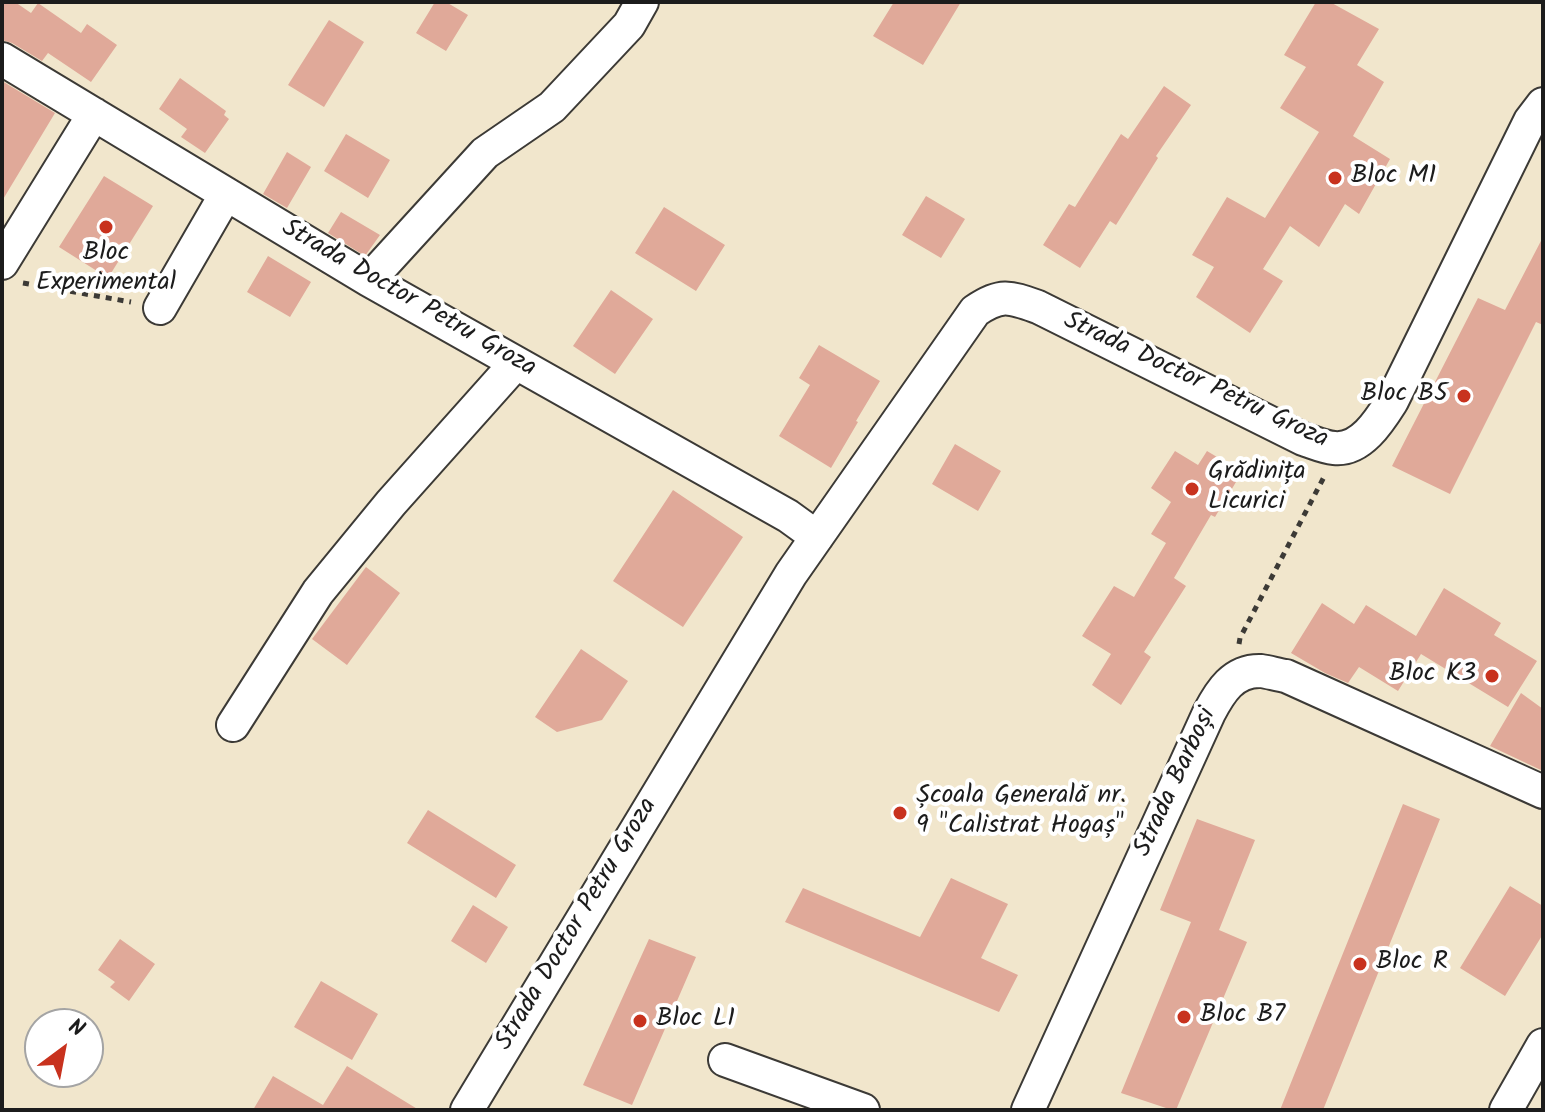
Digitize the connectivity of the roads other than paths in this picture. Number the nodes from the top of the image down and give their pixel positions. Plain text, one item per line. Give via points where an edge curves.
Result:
1 (642, 2) edge
2 (2, 59) edge
3 (1543, 104) edge
4 (94, 114) junction
5 (226, 194) junction
6 (9, 272) edge
7 (369, 280) junction
8 (160, 308) road end
9 (516, 363) junction
10 (817, 537) junction
11 (233, 725) dead end
12 (1543, 792) edge
13 (1543, 1045) edge
14 (725, 1060) dead end
15 (467, 1110) edge
16 (863, 1110) edge
17 (1028, 1110) edge
18 (1506, 1110) edge

1 - 7 street via 629,25 552,107 485,153
2 - 4 street, Strada Doctor Petru Groza
3 - 10 street, Strada Doctor Petru Groza via 1392,401 1357,442 1338,449 1303,439 1011,297 989,301 975,311
4 - 5 street, Strada Doctor Petru Groza
4 - 6 street
5 - 7 street, Strada Doctor Petru Groza
5 - 8 street
7 - 9 street, Strada Doctor Petru Groza
9 - 10 street, Strada Doctor Petru Groza
9 - 11 street via 318,592
10 - 15 street, Strada Doctor Petru Groza
12 - 17 street, Strada Barboși via 1286,676 1259,671 1239,676 1223,688 1209,713
13 - 18 street
14 - 16 street

